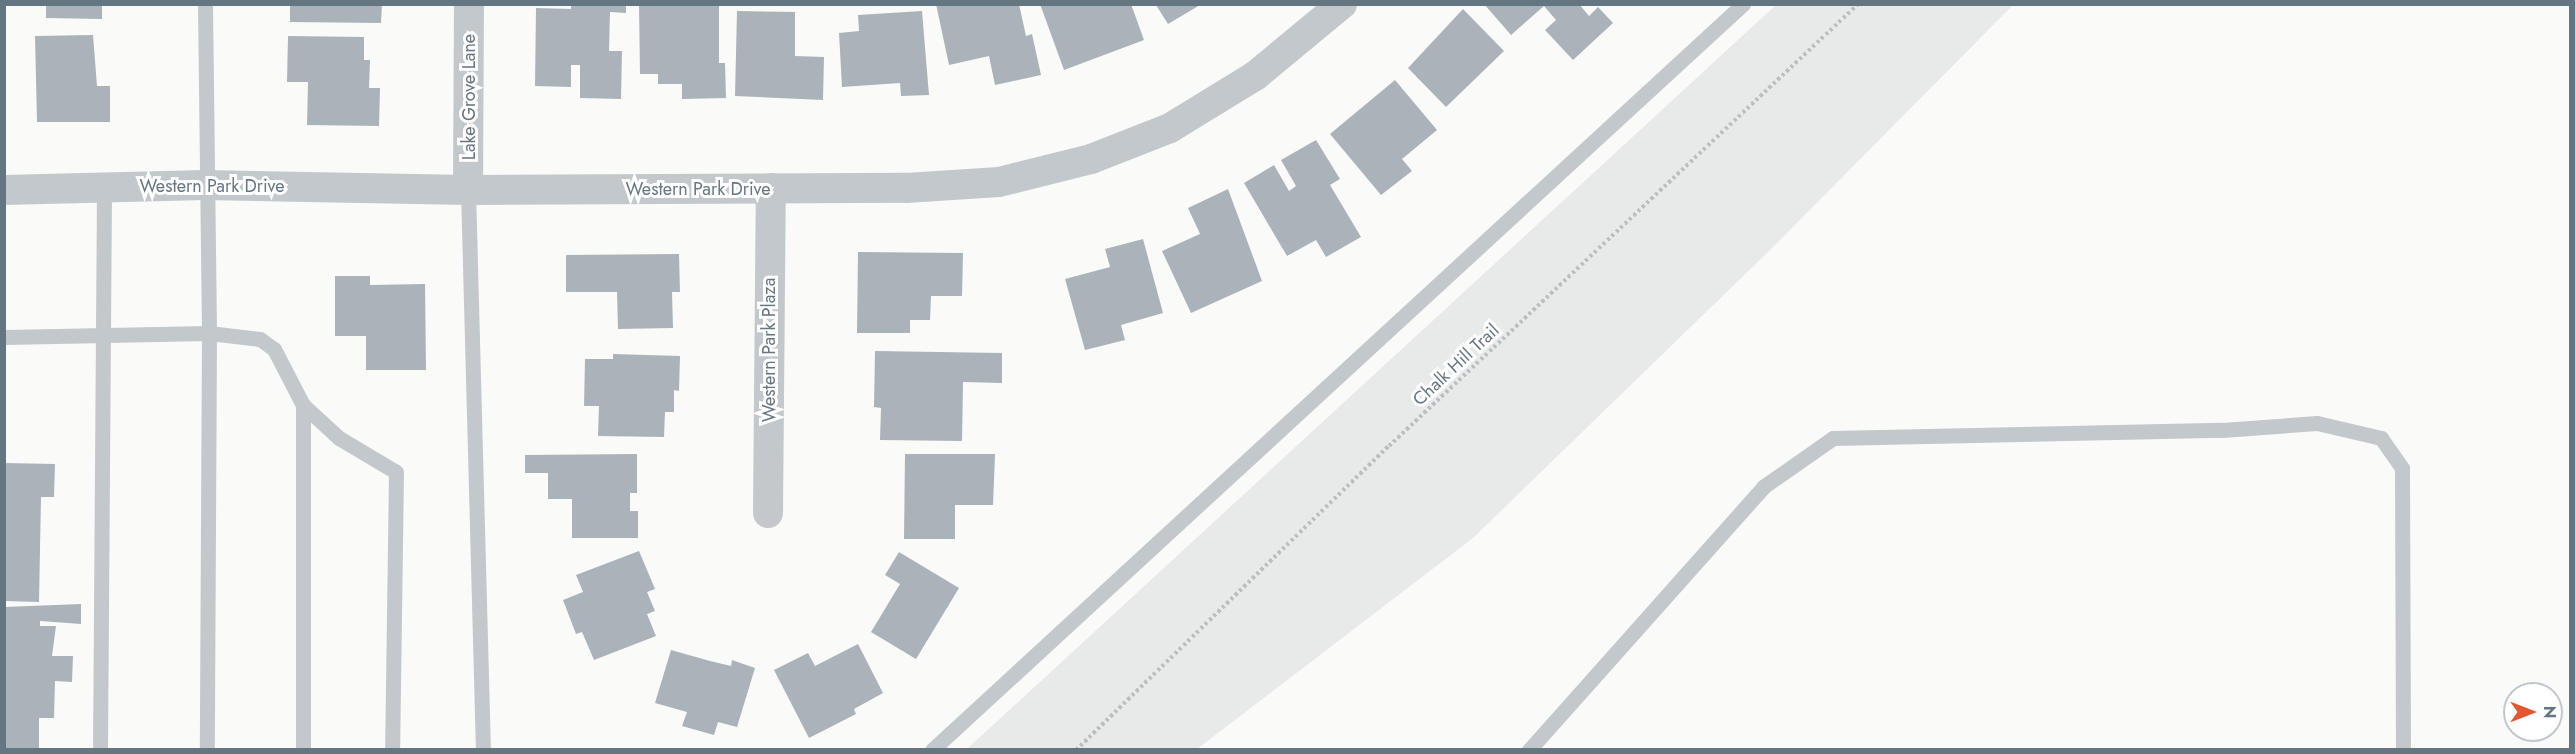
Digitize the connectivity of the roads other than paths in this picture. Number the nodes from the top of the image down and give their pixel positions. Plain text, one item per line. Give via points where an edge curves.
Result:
1 (205, 4) edge
2 (469, 4) edge
3 (1342, 4) edge
4 (1743, 4) edge
5 (205, 185) junction
6 (104, 186) junction
7 (771, 188) junction
8 (4, 190) edge
9 (468, 190) junction
10 (209, 333) junction
11 (4, 337) edge
12 (106, 338) junction
13 (303, 405) junction
14 (768, 513) dead end
15 (100, 750) edge
16 (207, 750) edge
17 (303, 750) edge
18 (392, 750) edge
19 (483, 750) edge
20 (932, 750) edge
21 (1528, 750) edge
22 (2403, 750) edge

1 - 5 lane
2 - 9 street, Lake Grove Lane
3 - 7 street, Western Park Drive via 1254,76 1170,128 1090,159 999,182 906,188
4 - 20 lane
5 - 6 street, Western Park Drive
5 - 9 street, Western Park Drive
5 - 10 lane
6 - 8 street, Western Park Drive
6 - 12 lane
7 - 9 street, Western Park Drive
7 - 14 street, Western Park Plaza
9 - 19 lane
10 - 12 lane
10 - 13 lane via 260,339 274,349
10 - 16 lane
11 - 12 lane
12 - 15 lane
13 - 17 lane
13 - 18 lane via 339,438 396,472
21 - 22 lane via 1763,488 1833,438 2222,430 2317,423 2381,438 2402,468

